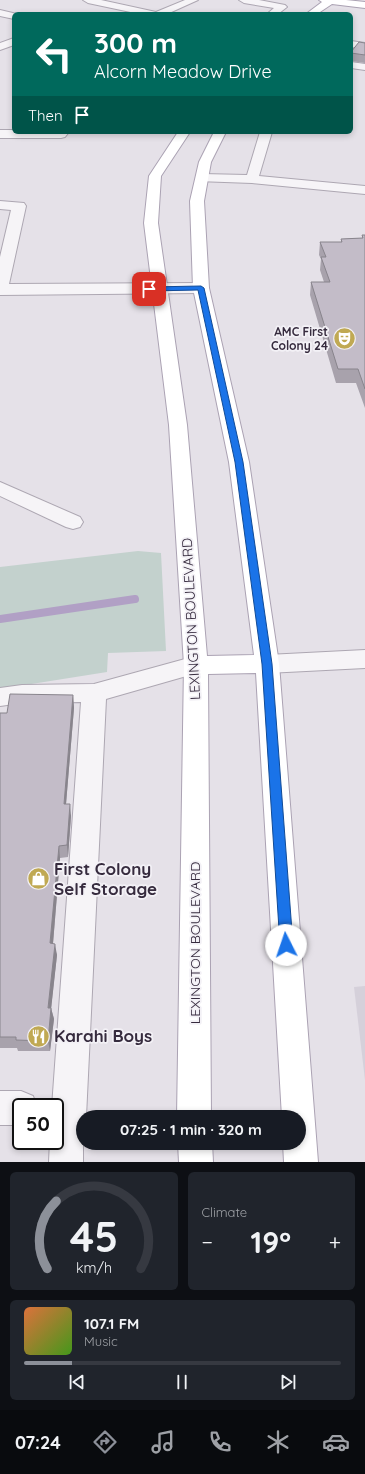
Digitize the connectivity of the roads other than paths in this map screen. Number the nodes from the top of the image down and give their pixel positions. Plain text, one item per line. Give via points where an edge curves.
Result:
1 (88, 0) edge
2 (193, 0) edge
3 (244, 0) edge
4 (329, 0) edge
5 (356, 2) edge
6 (365, 6) edge
7 (365, 10) edge
8 (144, 12) edge
9 (164, 12) edge
10 (275, 12) edge
11 (314, 12) edge
12 (0, 13) edge
13 (12, 16) edge
14 (357, 38) edge
15 (12, 42) edge
16 (365, 46) edge
17 (0, 47) edge
18 (353, 64) edge
19 (365, 66) edge
20 (0, 134) edge
21 (12, 134) edge
22 (12, 134) edge
23 (61, 134) edge
24 (183, 134) edge
25 (219, 134) edge
26 (265, 134) edge
27 (202, 178) junction
28 (252, 179) junction
29 (365, 190) edge
30 (0, 205) edge
31 (201, 288) junction
32 (159, 289) junction
33 (0, 290) edge
34 (0, 488) edge
35 (73, 522) dead end
36 (365, 659) edge
37 (267, 664) junction
38 (196, 665) junction
39 (94, 693) junction
40 (0, 697) edge
41 (0, 1108) edge
42 (12, 1108) edge
43 (194, 1110) edge
44 (299, 1110) edge
45 (69, 1117) edge
46 (195, 1150) edge
47 (300, 1150) edge
48 (66, 1162) edge
49 (196, 1162) edge
50 (301, 1162) edge

1 - 8 street
2 - 9 street
3 - 10 street via 282,7
4 - 5 main road
4 - 11 main road
5 - 6 main road
5 - 7 main road via 344,12
12 - 13 street
14 - 16 street
15 - 17 street
18 - 19 street
20 - 21 street
22 - 23 street
24 - 32 main road, LEXINGTON BOULEVARD via 155,176 151,223
25 - 27 main road via 205,162
26 - 28 street
27 - 28 street
27 - 31 main road via 197,201
28 - 29 street
30 - 33 street via 18,206
31 - 32 street
31 - 37 main road via 239,462
32 - 33 street
32 - 38 main road, LEXINGTON BOULEVARD via 178,425
34 - 35 street
36 - 37 street
37 - 38 main road
37 - 44 main road
38 - 39 street
38 - 43 main road, LEXINGTON BOULEVARD
39 - 40 street via 22,694
39 - 45 street
41 - 42 street
45 - 48 street
46 - 49 main road
47 - 50 main road

